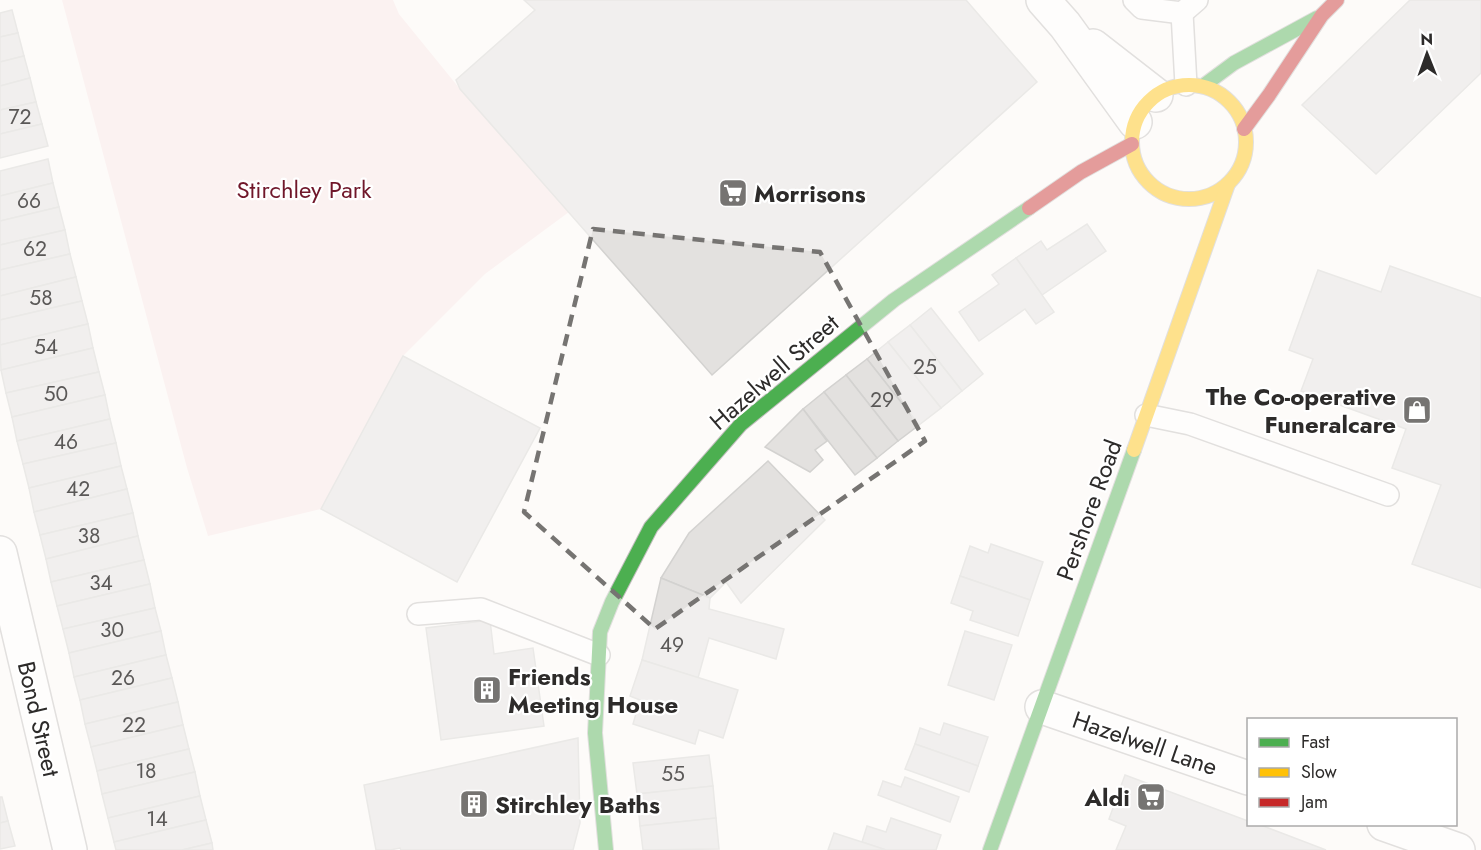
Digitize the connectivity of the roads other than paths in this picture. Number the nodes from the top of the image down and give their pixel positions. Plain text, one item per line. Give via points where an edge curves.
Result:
1 (1043, 0) edge
2 (1134, 0) edge
3 (1337, 0) edge
4 (1189, 6) edge
5 (1322, 15) junction
6 (1065, 25) junction
7 (1182, 89) junction
8 (1245, 129) junction
9 (1133, 133) junction
10 (1228, 184) junction
11 (1146, 415) junction
12 (1388, 495) dead end
13 (0, 554) edge
14 (418, 614) dead end
15 (599, 655) junction
16 (1042, 707) junction
17 (1247, 778) edge
18 (1387, 826) edge
19 (70, 850) edge
20 (606, 850) edge
21 (990, 850) edge
22 (1458, 850) edge

1 - 6 street
2 - 4 lane via 1142,8
3 - 5 main road
4 - 7 lane
5 - 7 main road
5 - 8 main road
6 - 7 street
6 - 9 street
7 - 8 main road via 1215,91 1236,110
7 - 9 main road via 1142,109
8 - 10 main road via 1244,158
9 - 10 main road via 1134,158 1154,187 1173,197 1193,199 1211,195
9 - 15 main road, Hazelwell Street via 894,300 741,424 651,527 612,602 600,632
10 - 11 main road, Pershore Road
11 - 12 lane via 1190,424
11 - 16 main road, Pershore Road
13 - 19 street, Bond Street
14 - 15 lane via 481,609
15 - 20 main road, Hazelwell Street via 595,733
16 - 17 street, Hazelwell Lane
16 - 21 main road, Pershore Road
18 - 22 street

